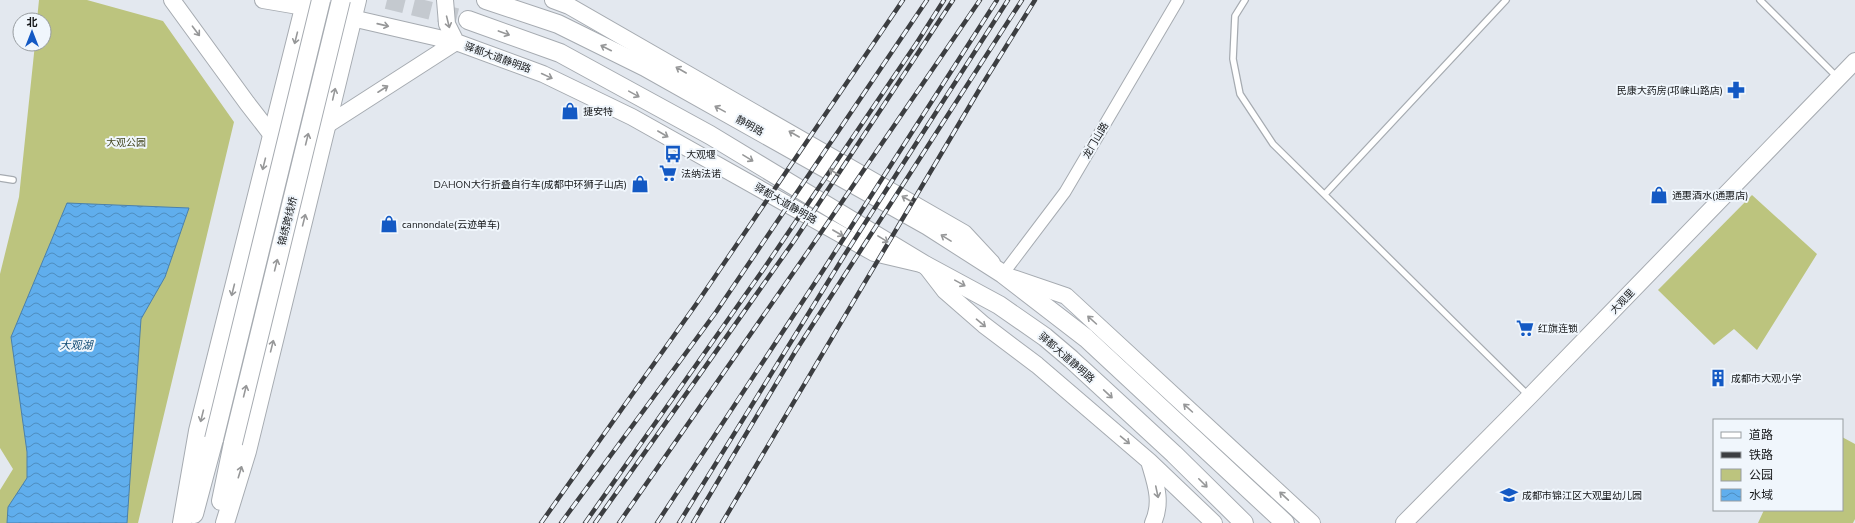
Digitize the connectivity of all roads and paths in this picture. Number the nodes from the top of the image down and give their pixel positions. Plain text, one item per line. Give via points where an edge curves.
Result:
1 (172, 0) edge
2 (263, 0) edge
3 (321, 0) edge
4 (341, 0) edge
5 (357, 0) edge
6 (445, 0) edge
7 (486, 0) edge
8 (552, 0) edge
9 (1178, 0) edge
10 (1246, 0) edge
11 (1506, 0) edge
12 (1760, 0) edge
13 (305, 3) edge
14 (352, 17) junction
15 (468, 20) tunnel mouth
16 (456, 42) junction
17 (1855, 61) edge
18 (1839, 78) junction
19 (327, 125) junction
20 (271, 134) junction
21 (0, 178) edge
22 (13, 180) dead end
23 (1325, 194) junction
24 (925, 265) junction
25 (1003, 274) junction
26 (1530, 396) junction
27 (1149, 461) junction
28 (182, 523) edge
29 (191, 523) edge
30 (216, 523) edge
31 (225, 523) edge
32 (1153, 523) edge
33 (1214, 523) edge
34 (1244, 523) edge
35 (1285, 523) edge
36 (1312, 523) edge
37 (1404, 523) edge

1 -> 20 street
2 - 13 street, 驿都大道静明路
3 - 29 main road, 锦绣跨线桥, bridge via 214,439
30 -> 4 main road, 锦绣跨线桥, bridge via 233,443
5 - 14 main road
6 -> 16 street via 447,24
25 -> 7 main road, 静明路 via 921,222 645,67 558,24
25 -> 8 street via 964,233 569,6
9 - 25 street, 龙门山路 via 1065,192
10 - 23 lane via 1235,16 1233,59 1240,94 1273,144
11 - 23 lane
12 - 18 lane
13 - 14 street, 驿都大道静明路
13 -> 20 main road
14 -> 16 street, 驿都大道静明路
19 -> 14 main road
15 -> 24 main road via 560,53 710,135
19 -> 16 street
16 -> 24 street, 驿都大道静明路 via 543,74 632,116 874,253
17 - 18 street, 大观里
18 - 26 street, 大观里
31 -> 19 main road via 247,450
20 -> 28 main road via 198,431
21 - 22 lane
23 - 26 lane
24 -> 27 street via 945,291 978,320 1037,365
24 -> 34 main road, 驿都大道静明路 via 999,305 1045,337 1174,454
25 - 35 main road via 1086,338
36 -> 25 street via 1066,296
26 - 37 street, 大观里
27 -> 32 street via 1159,496 1157,515
27 - 33 street

